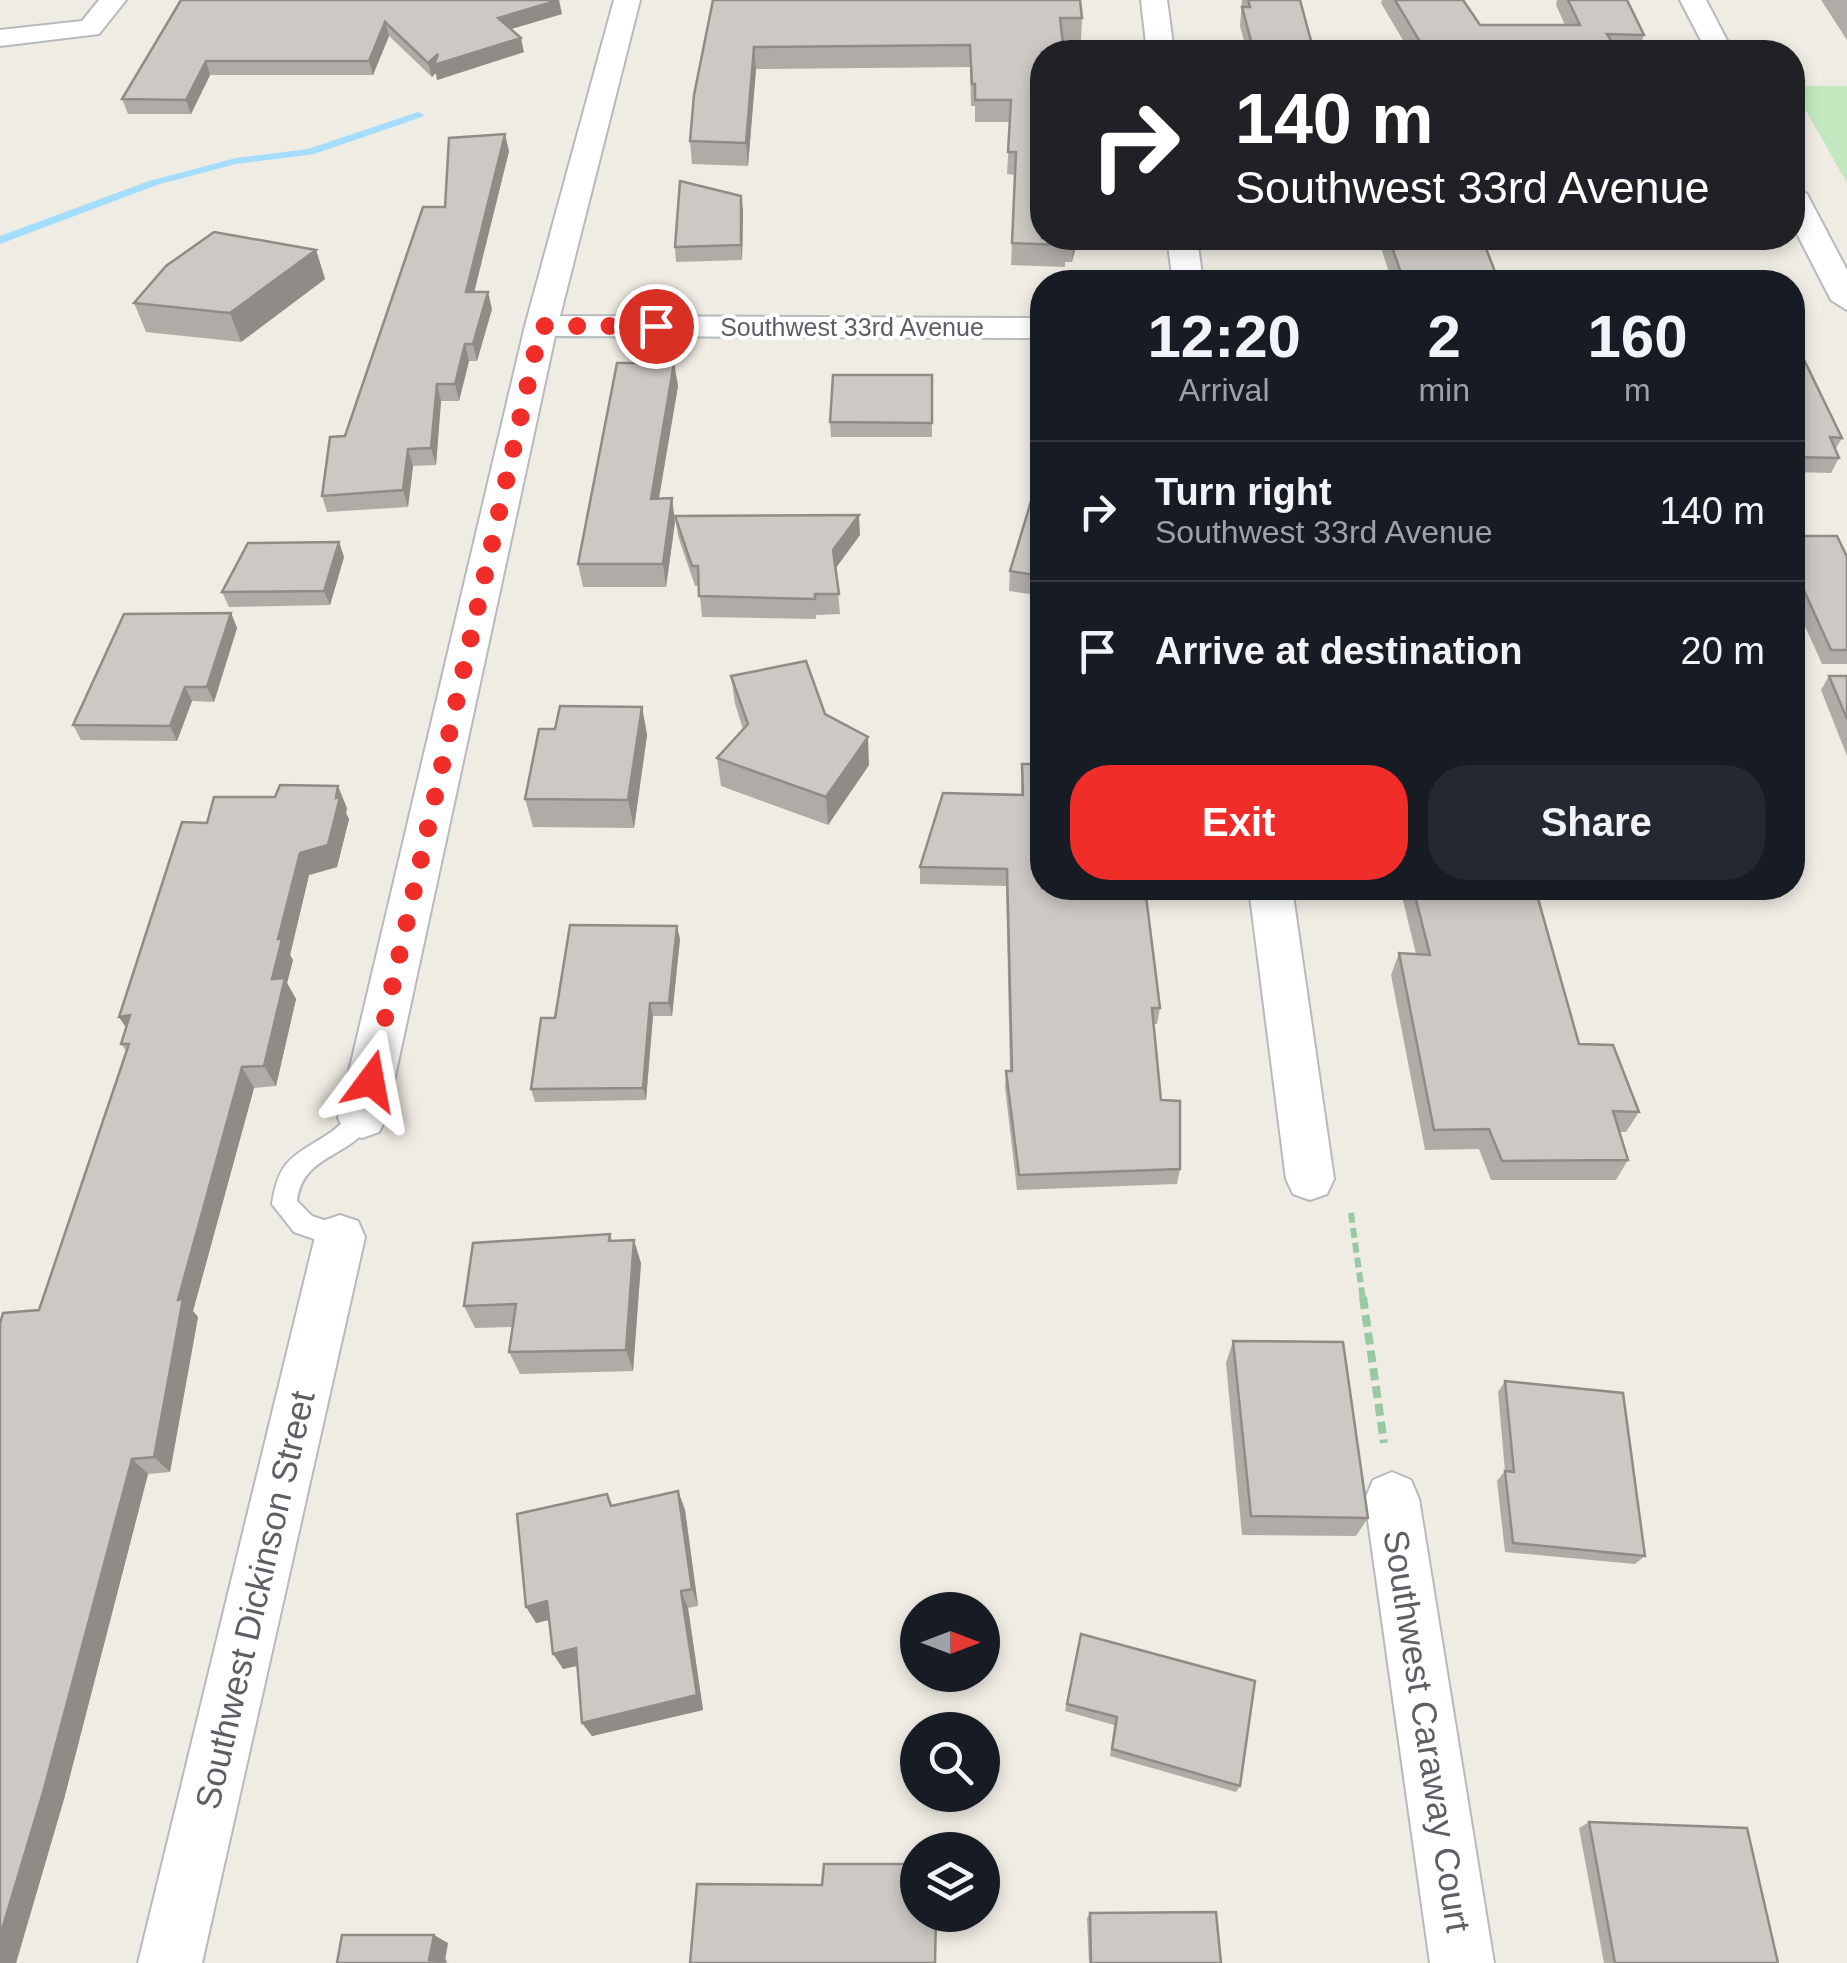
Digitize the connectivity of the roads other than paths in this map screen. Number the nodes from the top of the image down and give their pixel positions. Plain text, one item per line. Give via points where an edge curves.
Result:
1 (114, 0) edge
2 (627, 0) edge
3 (1154, 0) edge
4 (1692, 0) edge
5 (0, 38) edge
6 (1159, 40) edge
7 (1714, 40) edge
8 (1805, 219) edge
9 (1847, 300) edge
10 (541, 326) junction
11 (1030, 328) edge
12 (1272, 900) edge
13 (362, 1118) joint
14 (1310, 1179) road end
15 (340, 1237) joint
16 (1392, 1498) road end
17 (170, 1963) edge
18 (1462, 1963) edge

1 - 5 street via 90,28
2 - 10 street
3 - 6 street
4 - 7 street
8 - 9 street
10 - 11 street, Southwest 33rd Avenue
10 - 13 street
12 - 14 street
13 - 15 lane via 351,1135 303,1158 284,1180 284,1204 303,1224
15 - 17 street, Southwest Dickinson Street
16 - 18 street, Southwest Caraway Court

